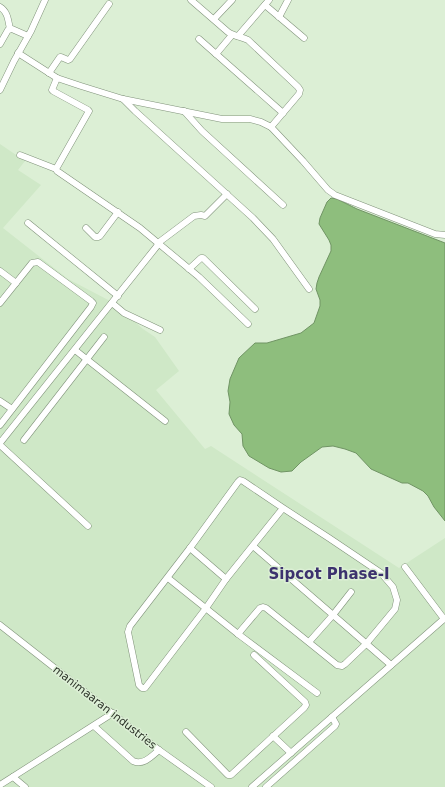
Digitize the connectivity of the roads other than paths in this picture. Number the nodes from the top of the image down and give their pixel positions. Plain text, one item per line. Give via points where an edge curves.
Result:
1 (44, 0) edge
2 (232, 0) edge
3 (288, 0) edge
4 (193, 1) edge
5 (267, 2) edge
6 (109, 4) dead end
7 (0, 7) edge
8 (279, 16) junction
9 (214, 19) junction
10 (10, 29) junction
11 (28, 36) junction
12 (235, 36) junction
13 (304, 38) dead end
14 (199, 39) dead end
15 (0, 44) edge
16 (18, 53) junction
17 (216, 54) junction
18 (49, 73) junction
19 (57, 78) junction
20 (0, 90) edge
21 (123, 99) junction
22 (184, 111) junction
23 (283, 113) junction
24 (271, 127) junction
25 (20, 155) dead end
26 (56, 169) junction
27 (227, 194) junction
28 (283, 204) dead end
29 (118, 212) junction
30 (28, 223) dead end
31 (86, 228) dead end
32 (445, 236) edge
33 (158, 243) junction
34 (189, 269) junction
35 (0, 271) edge
36 (16, 283) junction
37 (309, 289) dead end
38 (118, 296) junction
39 (0, 303) edge
40 (112, 303) junction
41 (256, 309) dead end
42 (248, 324) dead end
43 (160, 330) dead end
44 (104, 337) dead end
45 (75, 350) junction
46 (87, 359) junction
47 (0, 401) edge
48 (12, 409) junction
49 (165, 421) dead end
50 (0, 426) edge
51 (24, 440) dead end
52 (0, 444) edge
53 (283, 508) junction
54 (88, 526) dead end
55 (253, 546) junction
56 (190, 548) junction
57 (405, 567) dead end
58 (168, 578) junction
59 (226, 579) junction
60 (351, 592) dead end
61 (206, 608) junction
62 (333, 615) junction
63 (445, 618) edge
64 (0, 625) edge
65 (238, 634) junction
66 (309, 642) junction
67 (366, 644) junction
68 (254, 655) dead end
69 (391, 666) junction
70 (317, 693) dead end
71 (113, 713) junction
72 (332, 717) junction
73 (94, 726) junction
74 (186, 732) dead end
75 (273, 736) junction
76 (159, 750) junction
77 (291, 753) junction
78 (13, 777) junction
79 (0, 785) edge
80 (25, 787) edge
81 (211, 787) edge
82 (252, 787) edge
83 (266, 787) edge

1 - 11 street
2 - 9 street
3 - 8 street
4 - 9 street
5 - 8 street
5 - 12 street
6 - 18 street via 70,59 60,57
7 - 10 street via 8,17
8 - 13 street
9 - 12 street
10 - 11 street
10 - 15 street
11 - 16 street
12 - 17 street
12 - 23 street via 248,40 300,90
14 - 17 street
16 - 18 street
16 - 20 street
17 - 23 street
18 - 19 street
19 - 21 street
19 - 26 street via 52,90 89,111
21 - 22 street
21 - 27 street
22 - 24 street via 222,120 250,119
22 - 28 street via 202,131
23 - 24 street
24 - 32 street via 335,195
25 - 26 street
26 - 29 street
27 - 33 street via 205,216 194,216
27 - 37 street via 272,239
29 - 31 street via 98,237
29 - 33 street
30 - 38 street
33 - 34 street
33 - 38 street
34 - 41 street via 203,258
34 - 42 street
35 - 36 street
36 - 39 street
36 - 48 street via 32,263 38,262 93,303
38 - 40 street
40 - 43 street via 124,313
40 - 45 street
44 - 46 street
45 - 46 street
45 - 52 street
46 - 49 street
46 - 51 street
47 - 48 street
48 - 50 street
52 - 54 street
53 - 55 street
53 - 56 street via 240,480
53 - 67 street via 381,573 394,587 398,600 395,609
55 - 59 street
55 - 62 street
56 - 58 street
56 - 59 street
57 - 63 street
58 - 61 street
58 - 61 street via 128,629 139,685 142,688 145,688
59 - 61 street
60 - 62 street
61 - 65 street
62 - 66 street
62 - 67 street
63 - 69 street
64 - 71 street, manimaaran industries
65 - 66 street via 263,607
65 - 70 street
66 - 67 street via 339,666 346,664
67 - 69 street
68 - 75 street via 306,705
69 - 72 street
71 - 73 street
71 - 76 street, manimaaran industries
72 - 77 street
72 - 83 street via 335,726
73 - 76 street via 136,763 145,761
73 - 78 street
74 - 75 street via 228,775
75 - 77 street
76 - 81 street, manimaaran industries
77 - 82 street
78 - 79 street
78 - 80 street

